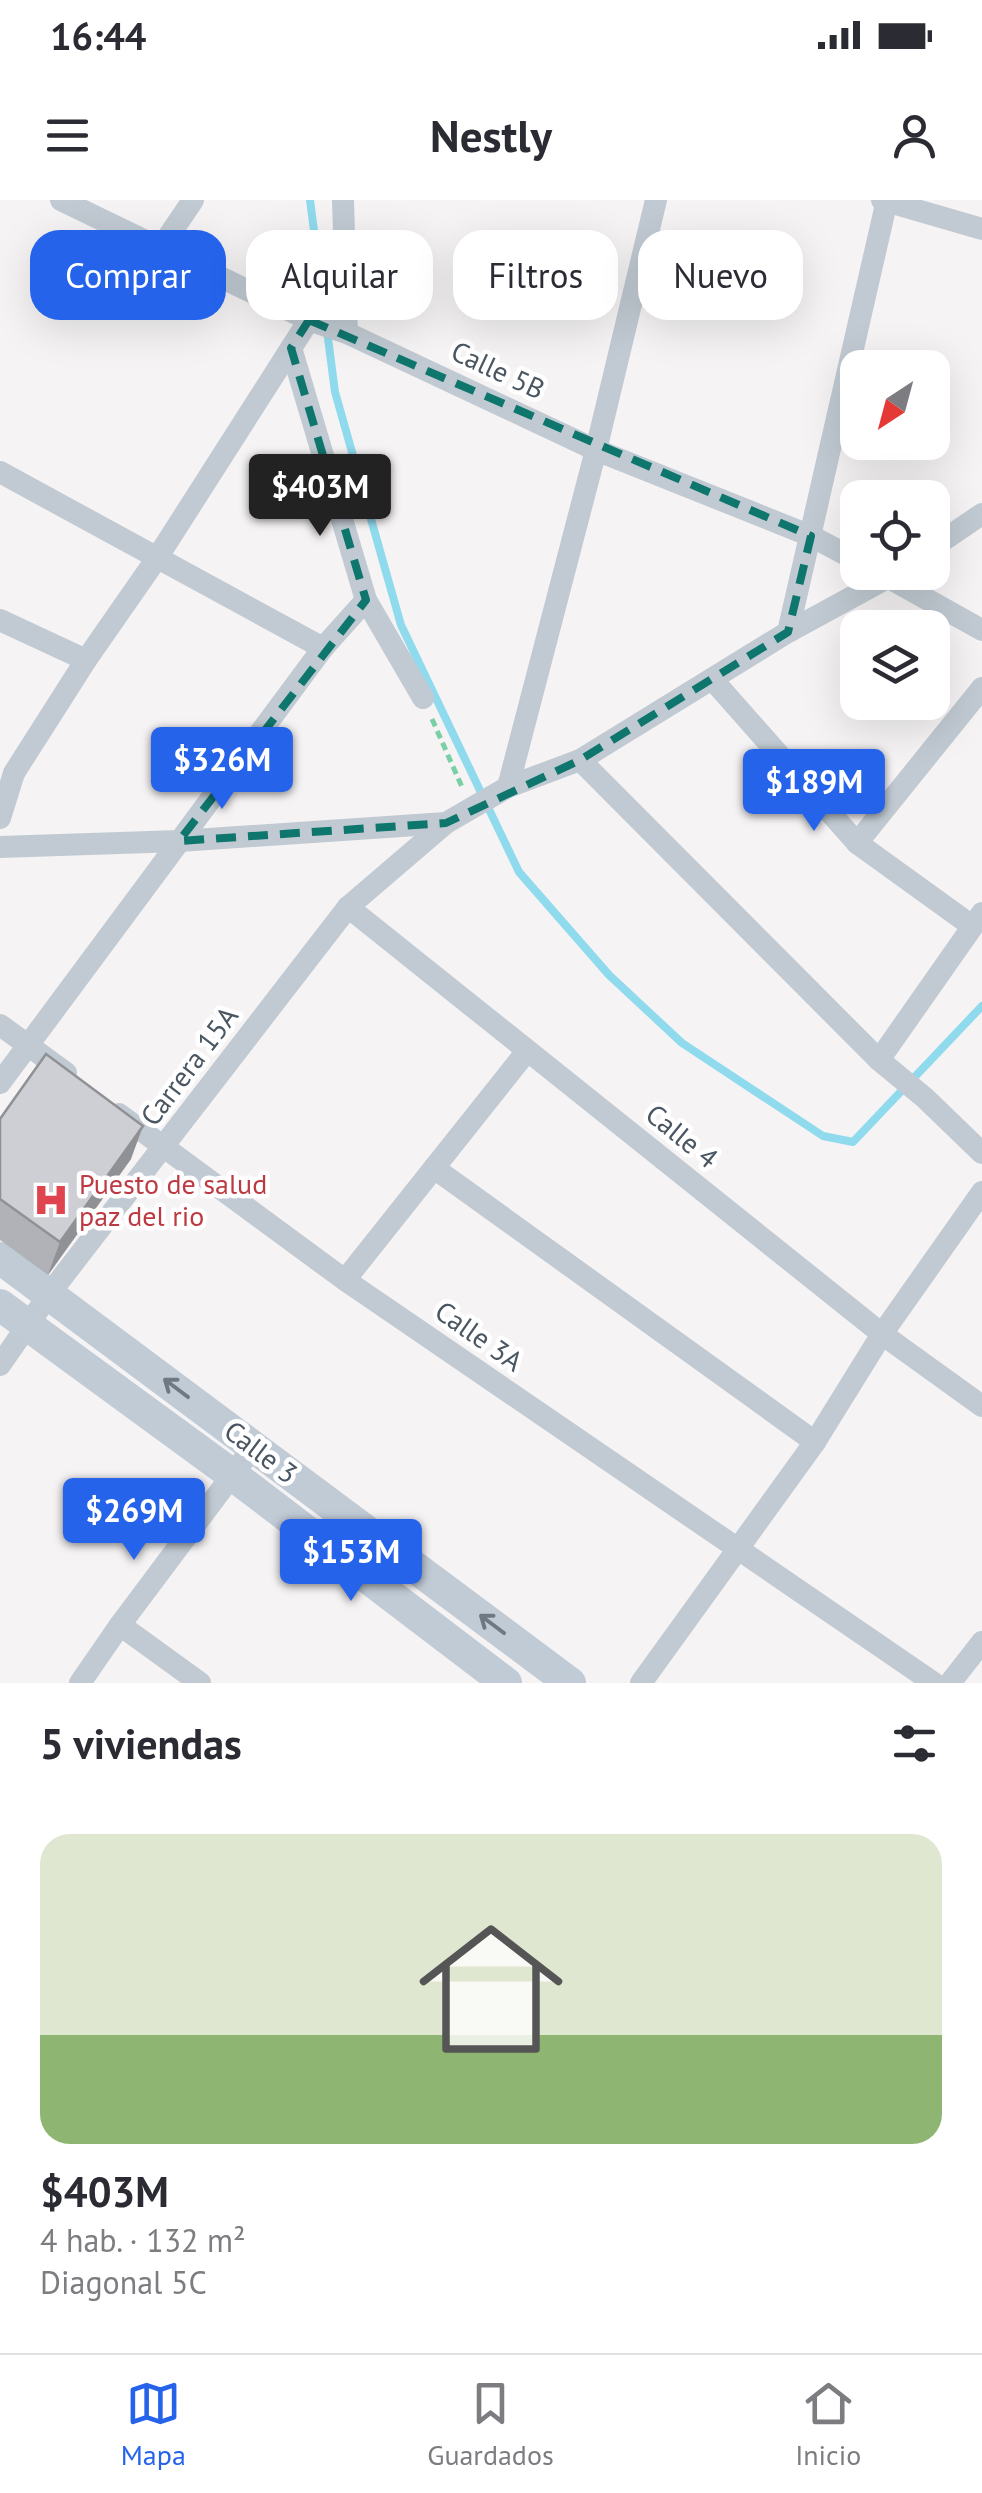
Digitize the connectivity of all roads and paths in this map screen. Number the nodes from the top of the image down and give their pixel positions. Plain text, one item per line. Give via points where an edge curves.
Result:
1 (62, 200) edge
2 (194, 200) edge
3 (342, 200) edge
4 (656, 200) edge
5 (885, 200) edge
6 (982, 229) edge
7 (127, 230) edge
8 (173, 230) edge
9 (226, 277) edge
10 (328, 326) junction
11 (292, 348) junction
12 (596, 450) junction
13 (0, 472) edge
14 (982, 514) edge
15 (811, 536) junction
16 (950, 536) edge
17 (840, 551) edge
18 (158, 558) junction
19 (861, 590) edge
20 (916, 590) edge
21 (366, 600) junction
22 (0, 620) edge
23 (982, 630) edge
24 (788, 632) junction
25 (323, 648) junction
26 (86, 660) junction
27 (712, 680) junction
28 (982, 688) edge
29 (423, 698) joint
30 (580, 760) junction
31 (7, 770) edge
32 (501, 791) junction
33 (472, 808) junction
34 (0, 818) edge
35 (446, 822) junction
36 (180, 841) junction
37 (857, 843) junction
38 (0, 847) edge
39 (348, 907) junction
40 (977, 919) edge
41 (0, 1025) edge
42 (30, 1046) junction
43 (527, 1051) junction
44 (886, 1067) junction
45 (0, 1083) edge
46 (164, 1148) junction
47 (982, 1153) edge
48 (434, 1168) junction
49 (982, 1192) edge
50 (0, 1258) edge
51 (345, 1280) junction
52 (50, 1293) junction
53 (0, 1305) edge
54 (28, 1325) junction
55 (882, 1334) junction
56 (0, 1365) edge
57 (982, 1406) edge
58 (816, 1442) junction
59 (254, 1446) junction
60 (234, 1476) junction
61 (738, 1551) junction
62 (120, 1625) junction
63 (982, 1642) edge
64 (80, 1683) edge
65 (200, 1683) edge
66 (506, 1683) edge
67 (570, 1683) edge
68 (641, 1683) edge
69 (934, 1683) edge
70 (950, 1683) edge

1 - 7 street, Calle 5B
2 - 8 street
3 - 10 street
4 - 12 street
5 - 6 street
5 - 15 street
9 - 10 street, Calle 5B
10 - 11 street
10 - 12 street, Calle 5B
11 - 18 street
11 - 21 street
12 - 15 street, Calle 5B
12 - 32 street
13 - 18 street
14 - 16 street
15 - 17 street, Calle 5B
15 - 24 street
18 - 25 street
18 - 26 street
19 - 24 street
20 - 23 street
21 - 25 street
21 - 29 street
22 - 26 street
24 - 27 street
25 - 36 street
26 - 31 street
27 - 30 street
27 - 37 street
28 - 37 street
29 - 33 path
30 - 32 street
30 - 44 street
31 - 34 street
32 - 33 street
33 - 35 street
35 - 36 street
35 - 39 street, Carrera 15A
36 - 38 street
36 - 42 street
37 - 40 street
39 - 43 street, Calle 4
39 - 46 street, Carrera 15A
40 - 44 street
41 - 42 street, Calle 3A
42 - 45 street
42 - 46 street, Calle 3A
43 - 48 street
43 - 55 street, Calle 4
44 - 47 street
46 - 51 street, Calle 3A
46 - 52 street, Carrera 15A
48 - 51 street
48 - 58 street
49 - 55 street
50 - 52 main road, Calle 3
51 - 61 street, Calle 3A
52 - 54 street, Carrera 15A
59 -> 52 main road, Calle 3
53 - 54 main road, Calle 3
54 - 56 street, Carrera 15A
54 - 60 main road, Calle 3
55 - 57 street, Calle 4
55 - 58 street
58 - 61 street
59 - 60 street
67 -> 59 main road, Calle 3
60 - 62 street
60 - 66 main road, Calle 3
61 - 68 street
61 - 69 street, Calle 3A
62 - 64 street
62 - 65 street
63 - 70 street

